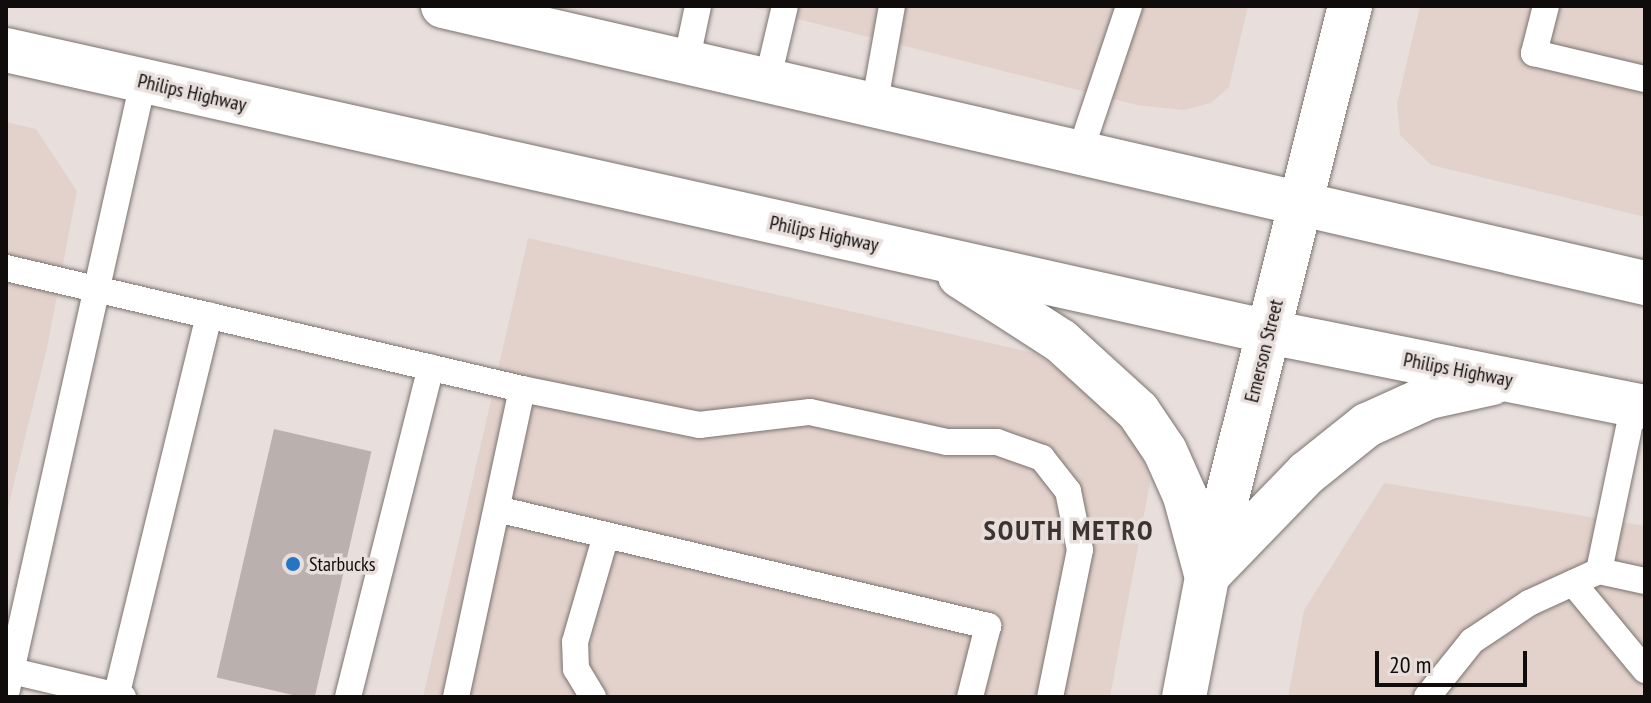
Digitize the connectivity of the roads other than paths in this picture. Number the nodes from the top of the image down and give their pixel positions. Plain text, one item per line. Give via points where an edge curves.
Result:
1 (443, 6) edge
2 (698, 6) edge
3 (785, 6) edge
4 (892, 6) edge
5 (1129, 6) edge
6 (1350, 6) edge
7 (1546, 6) edge
8 (6, 50) edge
9 (686, 63) junction
10 (1645, 79) edge
11 (143, 82) junction
12 (767, 82) junction
13 (874, 107) junction
14 (1079, 155) junction
15 (1298, 206) junction
16 (929, 257) junction
17 (6, 268) edge
18 (1645, 283) edge
19 (97, 289) junction
20 (209, 315) junction
21 (1269, 332) junction
22 (431, 367) junction
23 (1507, 379) junction
24 (522, 389) junction
25 (1639, 406) edge
26 (497, 509) junction
27 (606, 535) junction
28 (1599, 571) junction
29 (1207, 577) junction
30 (1645, 581) edge
31 (1573, 583) junction
32 (1645, 670) edge
33 (9, 683) edge
34 (119, 697) edge
35 (348, 697) edge
36 (456, 697) edge
37 (593, 697) edge
38 (970, 697) edge
39 (1050, 697) edge
40 (1184, 697) edge
41 (1427, 697) edge

1 - 9 main road
2 - 9 lane
3 - 12 lane
4 - 13 lane
5 - 14 lane
6 - 15 main road, Emerson Street
7 - 10 lane via 1534,53
8 - 11 main road, Philips Highway
9 - 12 main road
11 - 16 main road, Philips Highway
11 - 19 lane
12 - 13 main road
13 - 14 main road
14 - 15 main road
15 - 18 main road
15 - 21 main road, Emerson Street
16 - 21 main road, Philips Highway
16 - 29 main road via 1061,341 1138,411 1185,496
17 - 19 lane
19 - 20 lane
19 - 33 lane
20 - 22 lane
20 - 34 lane
21 - 23 main road, Philips Highway
21 - 29 main road, Emerson Street
22 - 24 lane
22 - 35 lane
23 - 25 main road, Philips Highway
23 - 29 main road via 1429,397 1367,425 1307,473
24 - 26 lane
24 - 39 lane via 699,425 810,412 947,442 997,442 1042,458 1068,491 1080,550
25 - 28 lane
26 - 27 lane
26 - 36 lane
27 - 37 lane via 575,642 576,669
27 - 38 lane via 988,626
28 - 30 lane
28 - 31 lane
29 - 40 main road, Emerson Street
31 - 32 lane
31 - 41 lane via 1529,603 1472,641
33 - 34 lane

